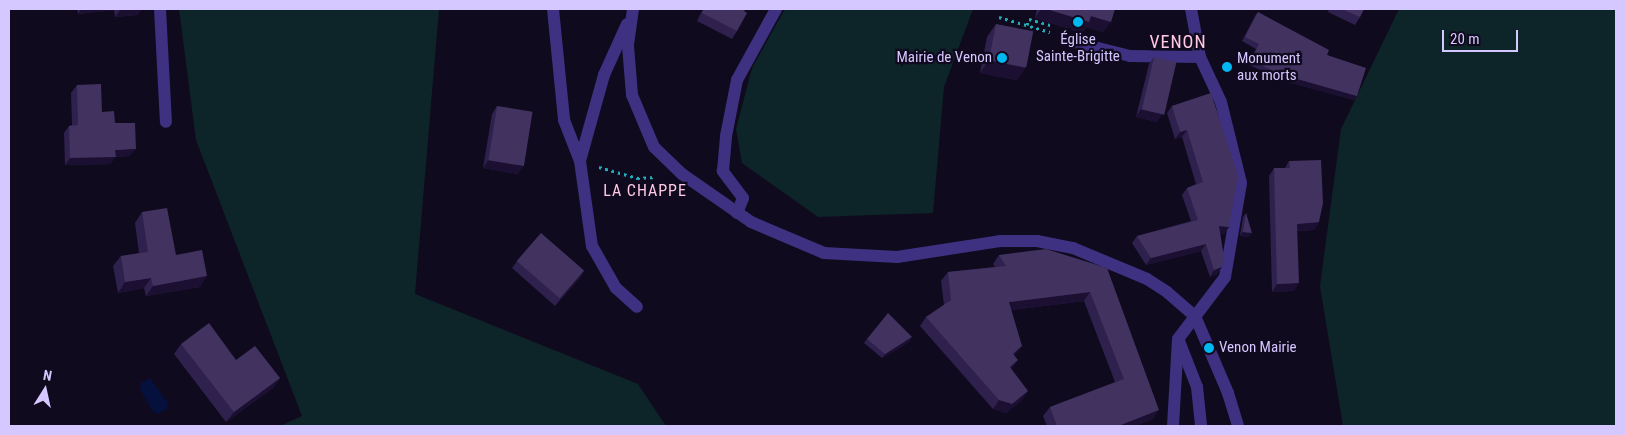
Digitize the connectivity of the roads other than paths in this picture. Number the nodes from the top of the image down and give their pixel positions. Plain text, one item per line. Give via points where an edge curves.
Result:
1 (160, 9) edge
2 (553, 9) edge
3 (633, 9) edge
4 (776, 9) edge
5 (1191, 9) edge
6 (1066, 40) dead end
7 (1200, 57) junction
8 (166, 122) dead end
9 (580, 161) junction
10 (737, 213) junction
11 (638, 307) dead end
12 (1195, 316) junction
13 (1178, 339) junction
14 (1173, 426) edge
15 (1201, 426) edge
16 (1238, 426) edge

1 - 8 street
2 - 9 street via 564,120
3 - 9 street via 604,75
3 - 10 street via 628,46 632,96 654,147 682,174
4 - 10 street via 738,80 726,136 723,171 743,198
5 - 7 street
6 - 7 street via 1130,56
7 - 12 street via 1221,102 1241,182 1225,277
9 - 11 street via 592,246 616,288
10 - 12 street via 824,253 897,257 1000,241 1037,241 1073,248 1147,279 1168,292
12 - 13 street
12 - 16 street
13 - 14 street
13 - 15 street via 1198,387

